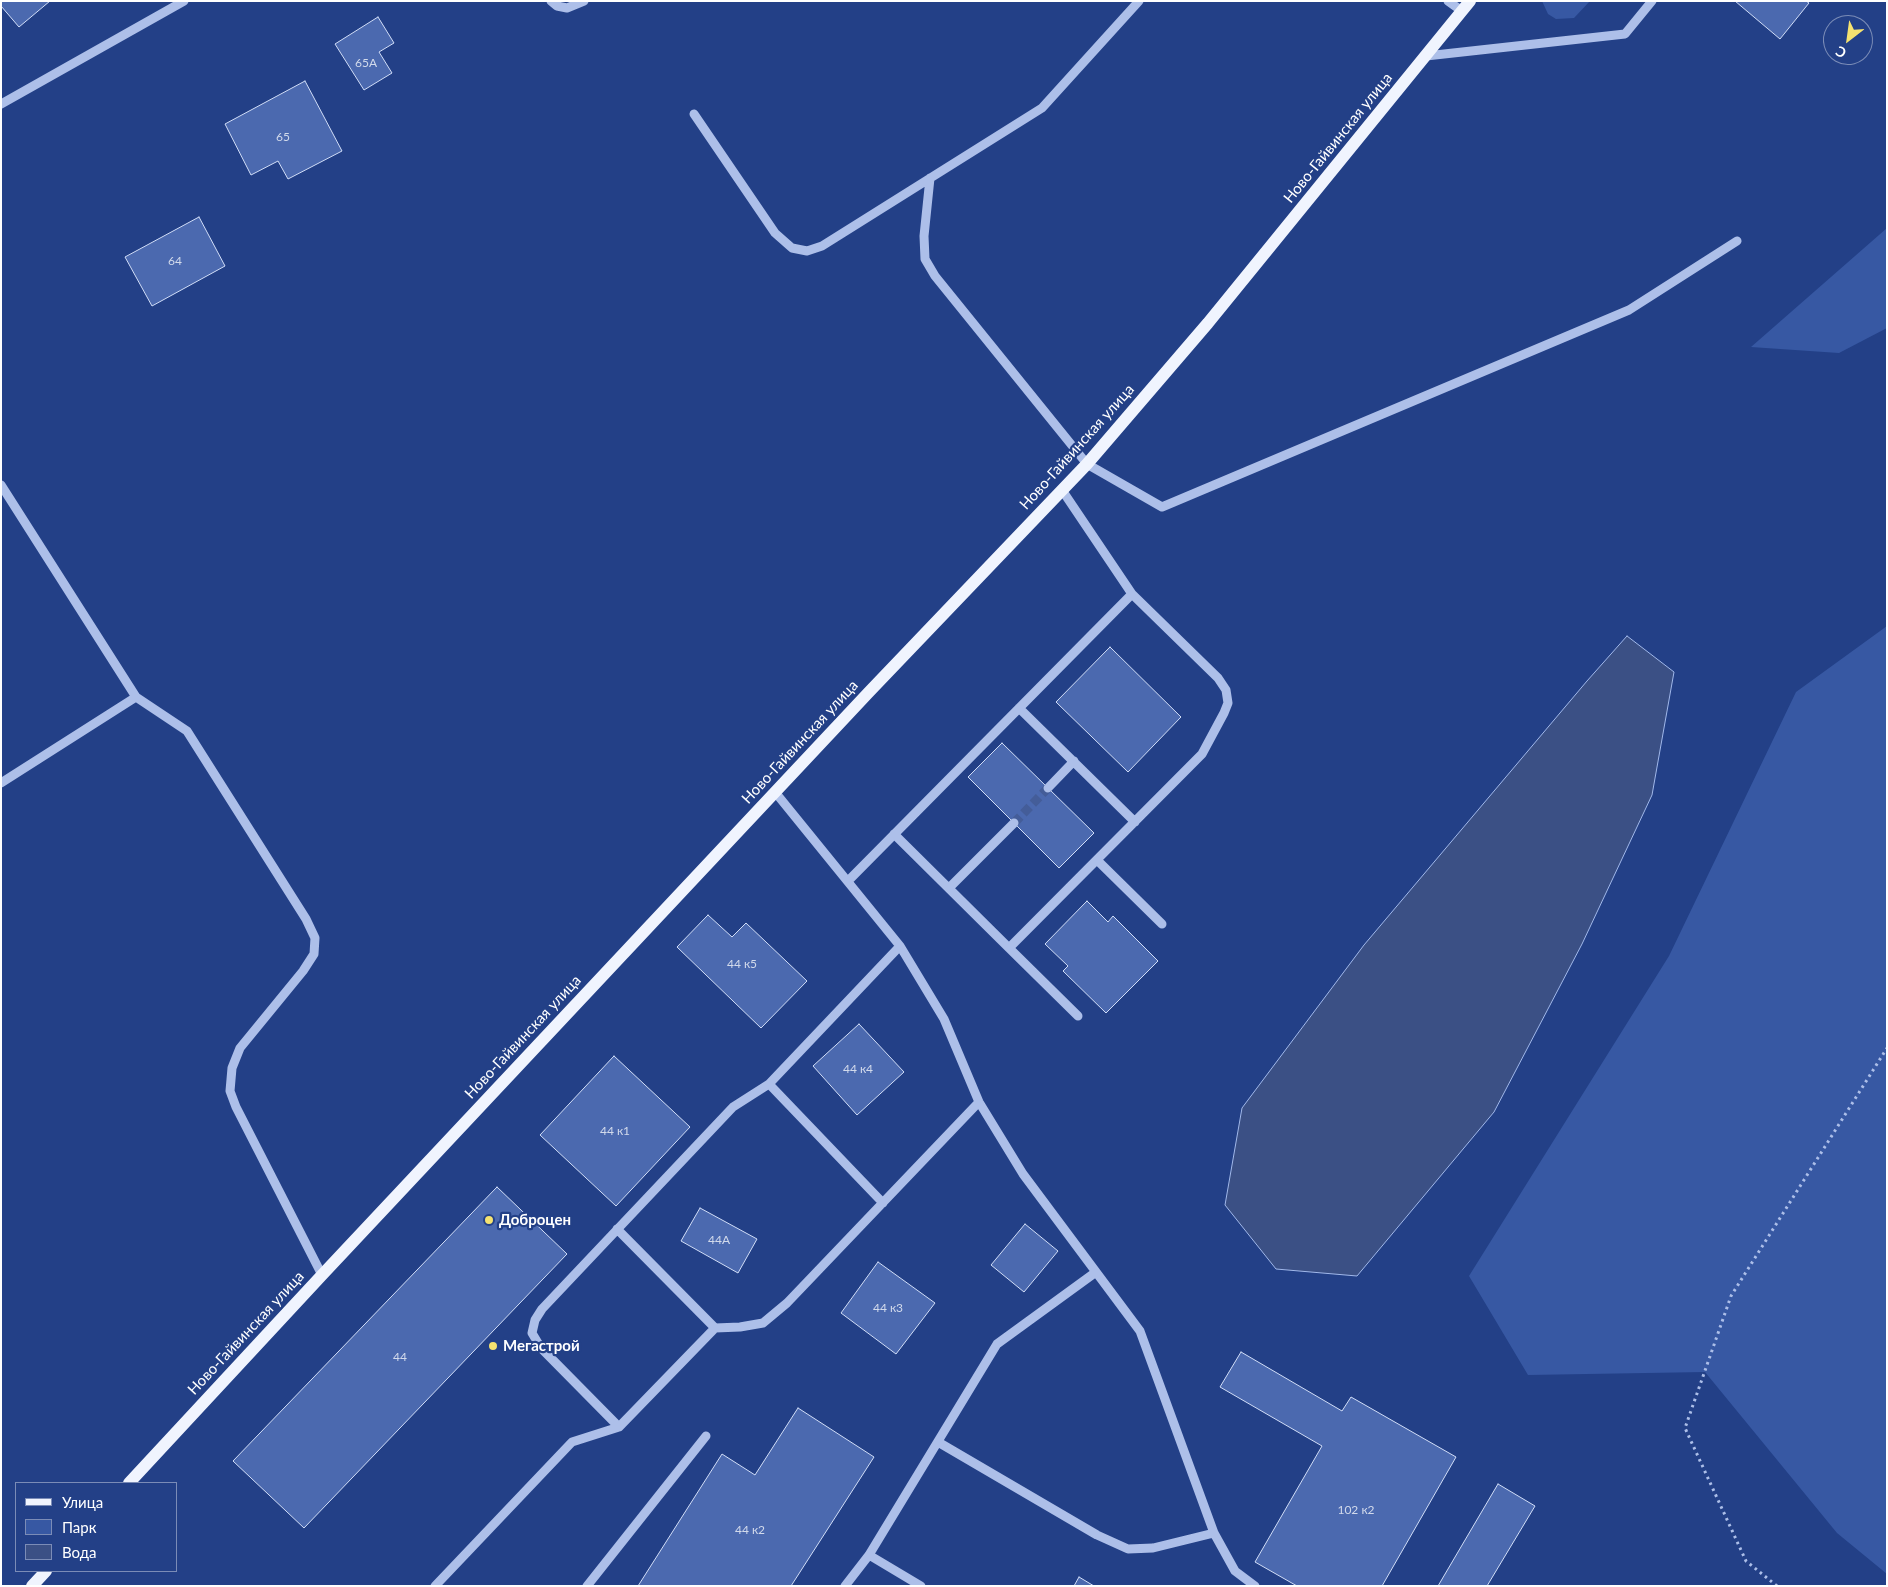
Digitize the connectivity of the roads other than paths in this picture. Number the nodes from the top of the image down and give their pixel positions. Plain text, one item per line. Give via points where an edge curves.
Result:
1 (184, 1) edge
2 (551, 1) edge
3 (584, 1) edge
4 (1139, 1) edge
5 (1448, 1) edge
6 (1652, 1) edge
7 (1466, 6) edge
8 (1426, 56) junction
9 (1, 104) edge
10 (694, 114) dead end
11 (930, 178) junction
12 (1737, 241) dead end
13 (1087, 464) junction
14 (1, 485) edge
15 (1062, 490) junction
16 (1132, 594) junction
17 (136, 697) junction
18 (1019, 708) junction
19 (1074, 762) junction
20 (1, 782) edge
21 (1048, 788) tunnel mouth
22 (776, 792) junction
23 (1014, 822) tunnel mouth
24 (1135, 822) junction
25 (894, 834) junction
26 (1097, 860) junction
27 (848, 881) junction
28 (949, 888) junction
29 (1162, 924) dead end
30 (900, 946) junction
31 (1009, 948) junction
32 (1078, 1016) dead end
33 (769, 1084) junction
34 (979, 1102) junction
35 (883, 1203) junction
36 (617, 1229) junction
37 (1096, 1272) junction
38 (322, 1275) junction
39 (714, 1328) junction
40 (619, 1427) junction
41 (706, 1436) dead end
42 (938, 1442) junction
43 (130, 1482) edge
44 (1214, 1534) junction
45 (869, 1555) junction
46 (45, 1572) edge
47 (32, 1586) edge
48 (435, 1586) edge
49 (586, 1586) edge
50 (845, 1586) edge
51 (921, 1586) edge
52 (1255, 1586) edge

1 - 9 street
2 - 3 street via 567,8
4 - 11 street via 1042,108
5 - 7 street
6 - 8 street via 1625,34
7 - 8 main road, Ново-Гайвинская улица
8 - 13 main road, Ново-Гайвинская улица via 1208,323
10 - 11 street via 775,233 792,248 807,251 822,246
11 - 13 street via 925,259 935,276
12 - 13 street via 1629,310 1162,507
13 - 15 main road, Ново-Гайвинская улица
14 - 17 street
15 - 16 street
15 - 22 main road, Ново-Гайвинская улица
16 - 18 street
16 - 24 street via 1218,678 1226,690 1228,703 1202,754
17 - 20 street
17 - 38 street via 187,731 315,938 314,954 303,972 240,1048 232,1068 230,1092
18 - 19 street
18 - 25 street
19 - 21 street
19 - 24 street
22 - 27 street
22 - 38 main road, Ново-Гайвинская улица
23 - 28 street
24 - 26 street
25 - 27 street
25 - 28 street
26 - 29 street
26 - 31 street
27 - 30 street
28 - 31 street
30 - 33 street
30 - 34 street via 944,1020
31 - 32 street
33 - 35 street
33 - 36 street via 733,1107
34 - 35 street
34 - 37 street via 1022,1174
35 - 39 street via 787,1304 764,1323
36 - 39 street
36 - 40 street via 542,1308 532,1333 541,1348
37 - 42 street via 997,1344
37 - 44 street via 1140,1331
38 - 43 main road, Ново-Гайвинская улица
39 - 40 street
40 - 48 street via 572,1442
41 - 49 street
42 - 44 street via 1097,1535 1128,1549 1153,1548
42 - 45 street
44 - 52 street via 1235,1571
45 - 50 street
45 - 51 street
46 - 47 main road

